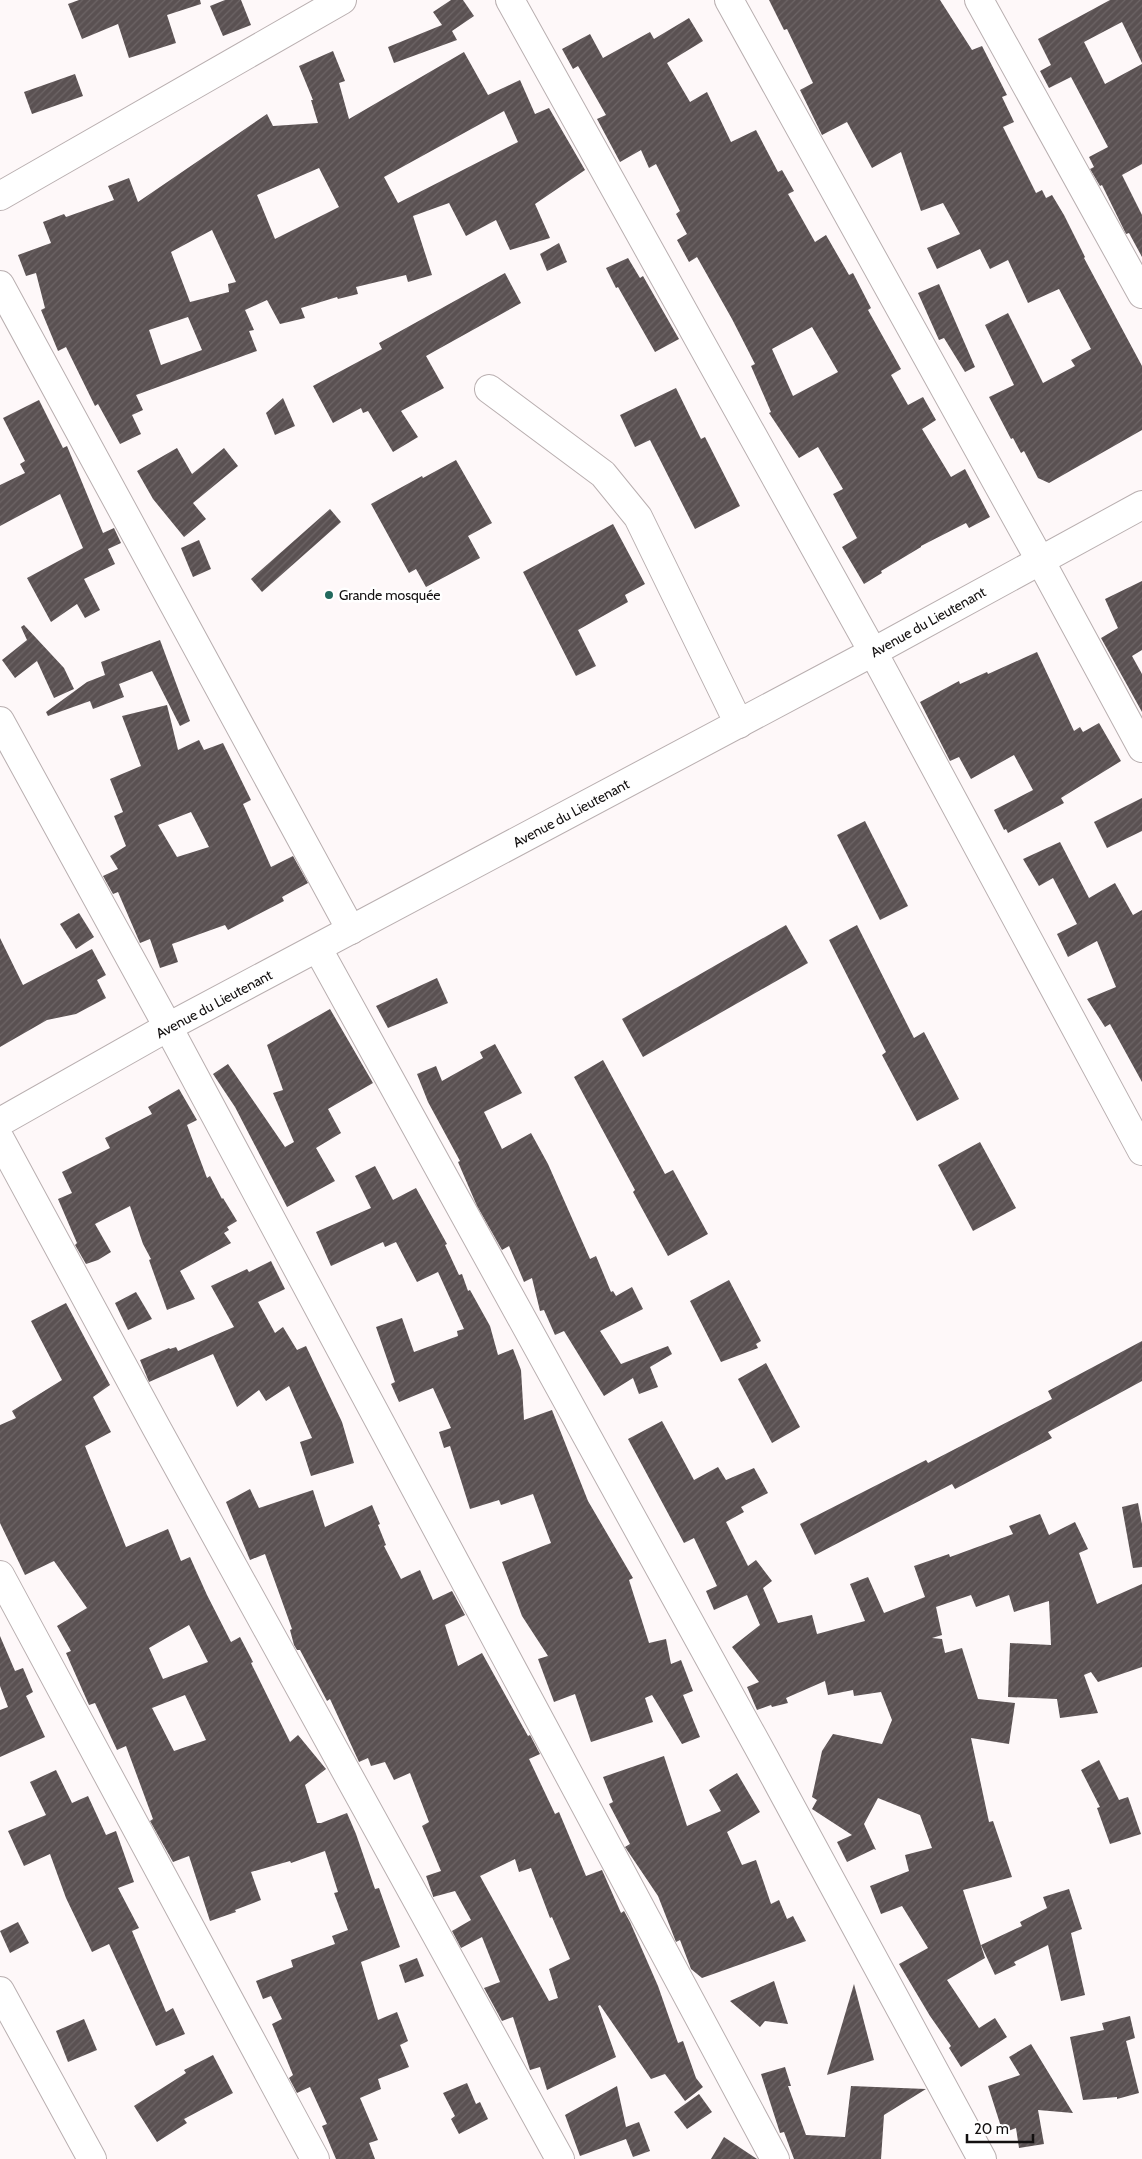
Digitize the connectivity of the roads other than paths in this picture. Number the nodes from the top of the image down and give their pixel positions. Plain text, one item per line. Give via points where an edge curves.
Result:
1 (342, 0) edge
2 (510, 0) edge
3 (729, 0) edge
4 (979, 0) edge
5 (0, 196) edge
6 (0, 285) edge
7 (1142, 294) edge
8 (489, 388) dead end
9 (1142, 505) edge
10 (1040, 560) junction
11 (873, 652) junction
12 (0, 722) edge
13 (738, 724) junction
14 (1142, 748) edge
15 (351, 930) junction
16 (318, 949) junction
17 (168, 1027) junction
18 (0, 1122) edge
19 (0, 1139) edge
20 (1142, 1151) edge
21 (0, 1574) edge
22 (0, 1991) edge
23 (92, 2159) edge
24 (315, 2159) edge
25 (560, 2159) edge
26 (775, 2159) edge
27 (982, 2159) edge

1 - 5 street
2 - 11 street
3 - 10 street
4 - 7 street
6 - 15 street
8 - 13 street via 603,474 638,517
9 - 10 street, Avenue du Lieutenant
10 - 11 street, Avenue du Lieutenant
10 - 14 street
11 - 13 street, Avenue du Lieutenant
11 - 20 street
12 - 17 street
13 - 15 street, Avenue du Lieutenant
15 - 16 street, Avenue du Lieutenant
16 - 17 street, Avenue du Lieutenant
16 - 27 street via 765,1758
17 - 18 street, Avenue du Lieutenant
17 - 26 street
19 - 25 street
21 - 24 street
22 - 23 street

